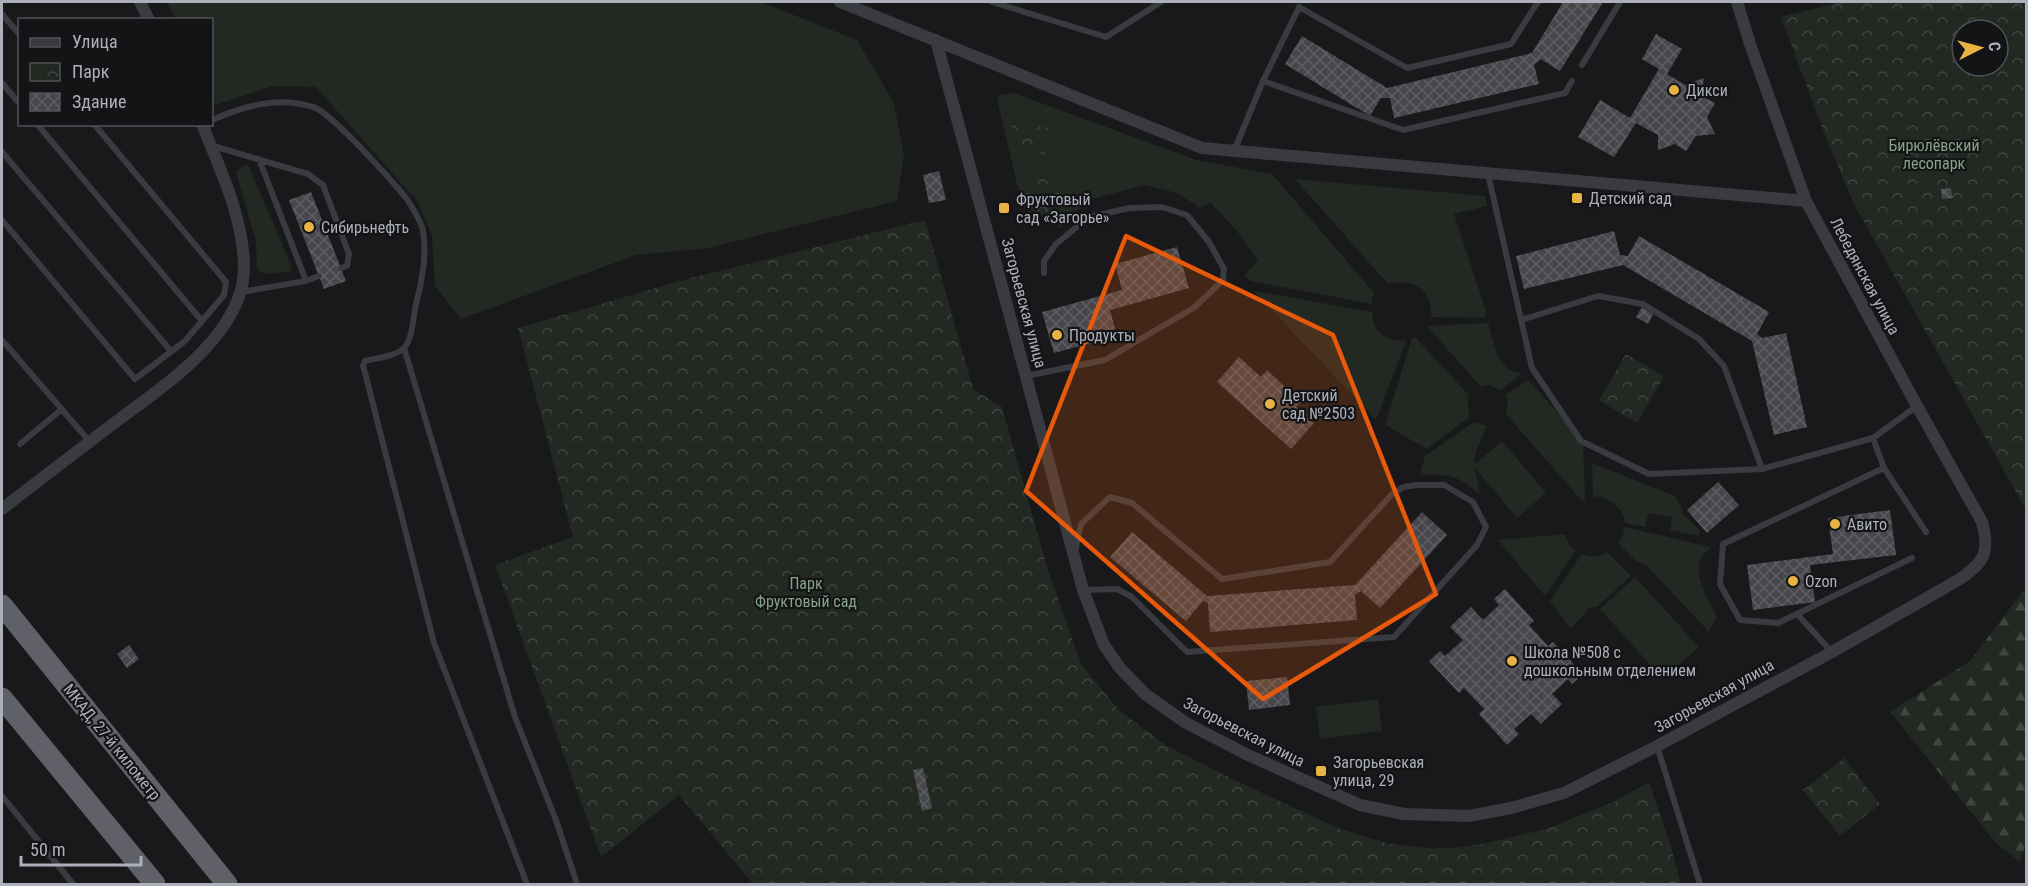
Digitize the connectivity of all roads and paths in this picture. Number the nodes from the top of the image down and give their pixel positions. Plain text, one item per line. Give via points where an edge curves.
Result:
1 (140, 2) edge
2 (840, 2) edge
3 (992, 2) edge
4 (1161, 2) edge
5 (1538, 2) edge
6 (1620, 2) edge
7 (1737, 2) edge
8 (2, 14) edge
9 (148, 18) edge
10 (18, 33) edge
11 (936, 40) junction
12 (1582, 65) dead end
13 (1263, 81) junction
14 (1572, 81) dead end
15 (2, 83) edge
16 (18, 102) edge
17 (213, 120) edge
18 (39, 126) edge
19 (96, 126) edge
20 (202, 126) edge
21 (210, 145) junction
22 (1234, 150) junction
23 (2, 152) edge
24 (259, 159) junction
25 (1488, 173) junction
26 (1806, 201) junction
27 (2, 220) edge
28 (341, 268) dead end
29 (1044, 273) dead end
30 (319, 276) dead end
31 (306, 281) junction
32 (242, 292) junction
33 (1521, 320) junction
34 (202, 321) junction
35 (2, 340) edge
36 (404, 348) junction
37 (171, 351) junction
38 (1026, 376) junction
39 (1917, 406) junction
40 (62, 409) junction
41 (1873, 438) junction
42 (90, 442) junction
43 (20, 444) dead end
44 (1884, 468) junction
45 (1762, 469) junction
46 (2, 509) edge
47 (1926, 532) dead end
48 (1984, 554) joint
49 (1074, 558) junction
50 (1912, 558) dead end
51 (1083, 590) junction
52 (2, 605) edge
53 (1797, 614) junction
54 (1832, 652) junction
55 (2, 698) edge
56 (1657, 746) junction
57 (2, 795) edge
58 (225, 882) edge
59 (1700, 884) edge
60 (73, 885) edge
61 (155, 885) edge
62 (527, 885) edge
63 (577, 885) edge

1 - 9 street
2 - 11 street
3 - 4 lane via 1106,37
5 - 13 lane via 1511,44 1407,68 1299,8
6 - 12 lane
7 - 26 street, Лебедянская улица
8 - 10 lane
11 - 22 street via 1202,148
11 - 38 street, Загорьевская улица
13 - 14 lane via 1403,130 1564,93
13 - 22 lane
15 - 16 lane
17 - 36 lane via 269,102 316,107 337,123 408,200 422,228 424,255 410,336
18 - 34 lane
19 - 34 lane via 226,282 224,295
20 - 21 street
21 - 24 lane
21 - 32 street via 237,222 244,268
22 - 25 street
23 - 37 lane
24 - 28 lane via 308,174 323,185 349,254 347,266
24 - 31 lane
25 - 26 street
25 - 33 lane
26 - 39 street, Лебедянская улица
27 - 37 lane via 135,379
29 - 38 lane via 1044,261 1056,244 1089,217 1130,208 1162,207 1188,215 1224,269 1222,280 1195,307 1105,360
30 - 31 lane
31 - 32 lane
32 - 42 street via 206,347 167,384
33 - 45 lane via 1532,368 1581,441 1649,474
33 - 45 lane via 1598,296 1643,304 1700,339 1724,366
34 - 37 lane
35 - 40 lane
36 - 62 lane via 363,365 434,643
36 - 63 lane via 515,717
38 - 49 street, Загорьевская улица
39 - 41 lane
39 - 48 street, Лебедянская улица via 1982,522 1987,541
40 - 42 lane
40 - 43 lane
41 - 44 lane
41 - 45 lane
42 - 46 street
44 - 47 lane
44 - 53 lane via 1724,544 1720,584 1740,620 1778,623
48 - 54 street, Загорьевская улица via 1976,568 1960,579
49 - 51 street, Загорьевская улица
49 - 51 lane via 1081,524 1110,497 1132,503 1222,579 1330,562 1393,493 1404,487 1444,485 1473,502 1486,526 1478,545 1394,637 1187,652 1132,597 1117,589
50 - 53 lane
51 - 56 street, Загорьевская улица via 1104,645 1145,694 1186,723 1238,750 1360,805 1439,816 1469,816 1512,808 1564,793
52 - 58 highway, МКАД, 27-й километр
53 - 54 lane
54 - 56 street, Загорьевская улица
55 - 61 highway
56 - 59 lane
57 - 60 lane

